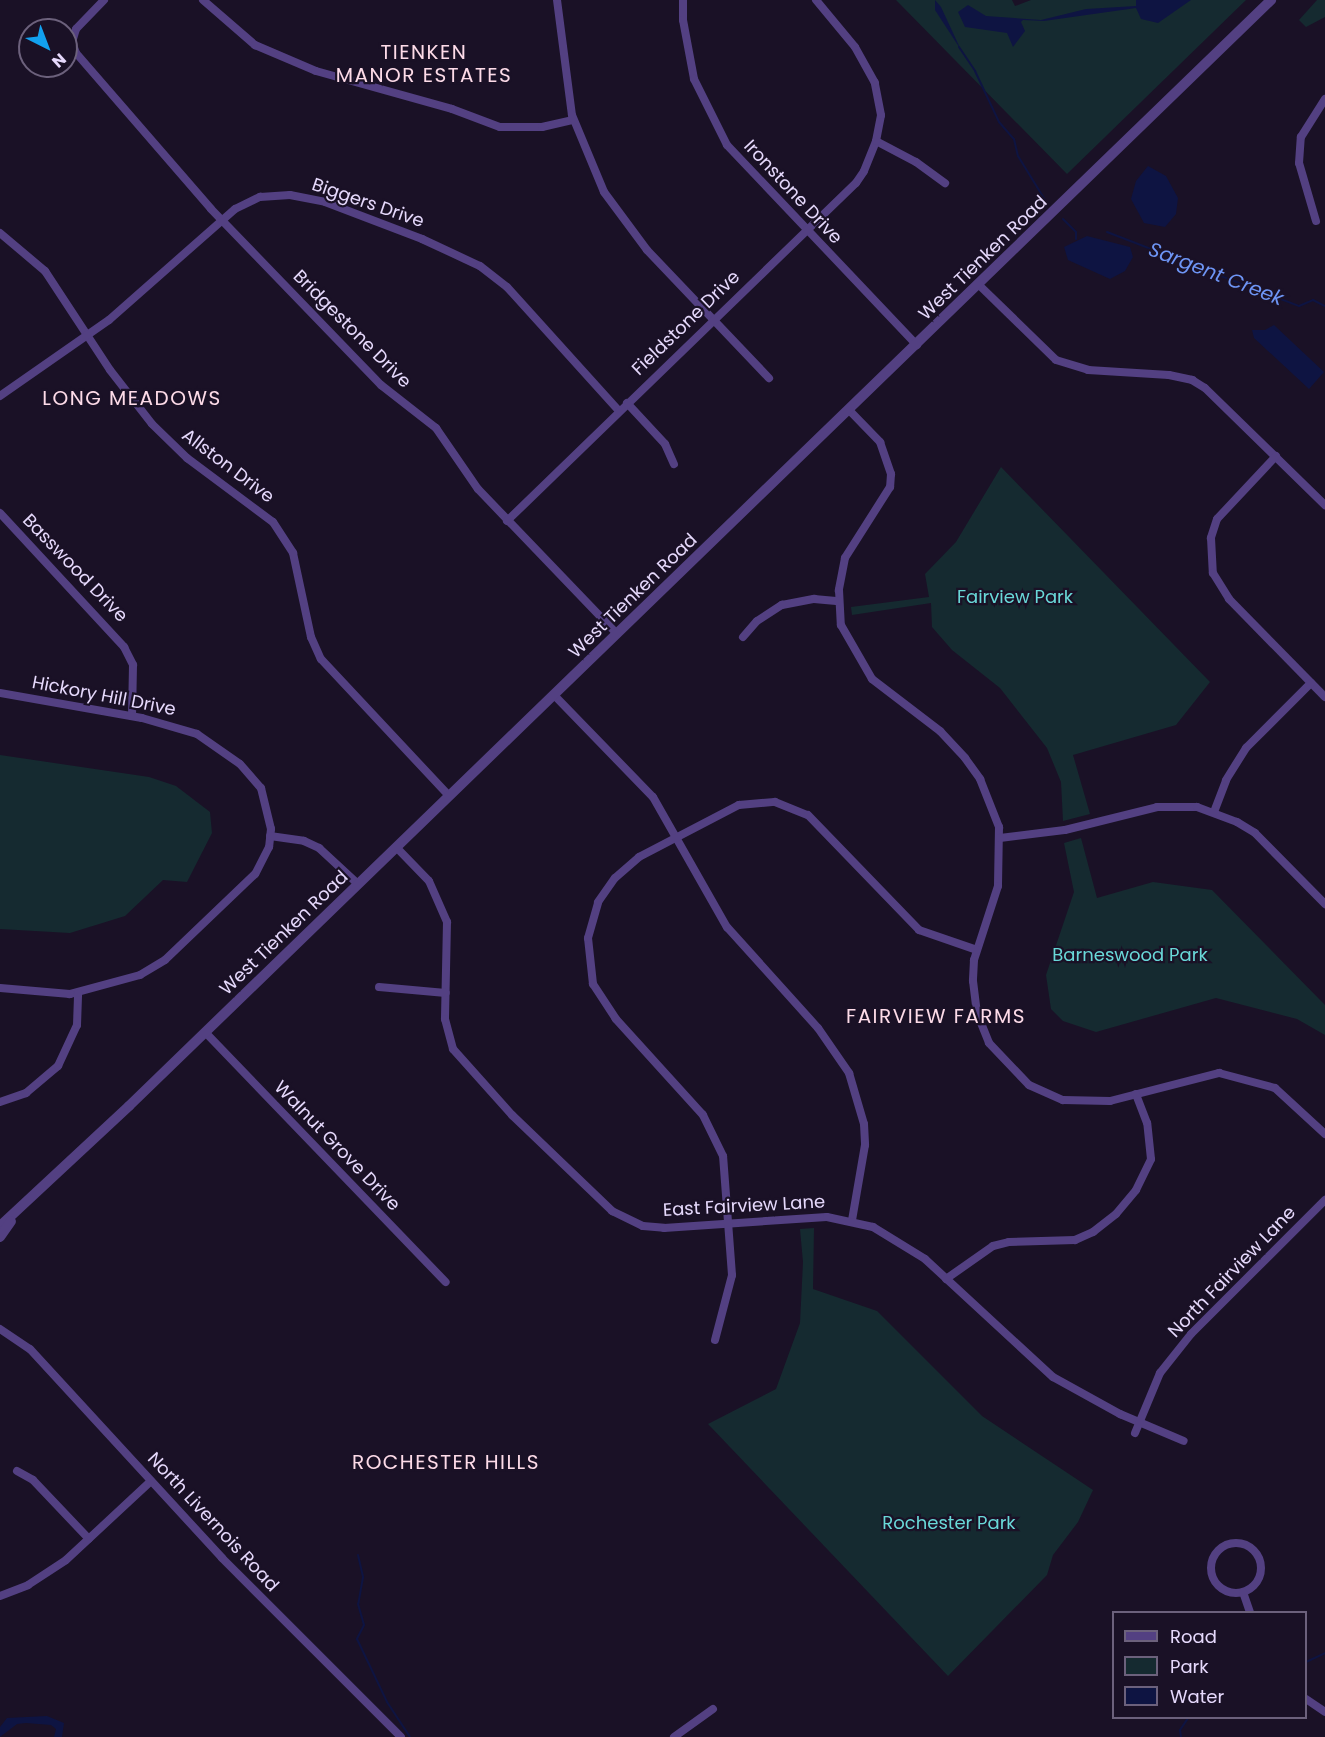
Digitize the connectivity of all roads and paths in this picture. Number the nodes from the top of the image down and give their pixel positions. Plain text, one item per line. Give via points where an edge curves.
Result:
1 (104, 0) edge
2 (203, 0) edge
3 (557, 0) edge
4 (683, 0) edge
5 (816, 0) edge
6 (1271, 0) edge
7 (1325, 99) edge
8 (573, 120) junction
9 (876, 141) junction
10 (945, 183) dead end
11 (222, 220) junction
12 (1316, 221) dead end
13 (805, 231) junction
14 (0, 233) edge
15 (979, 285) junction
16 (714, 320) junction
17 (87, 335) junction
18 (917, 345) junction
19 (769, 378) dead end
20 (0, 396) edge
21 (627, 403) junction
22 (849, 410) junction
23 (619, 411) junction
24 (1276, 456) junction
25 (674, 464) dead end
26 (1325, 506) edge
27 (0, 513) edge
28 (507, 521) junction
29 (839, 601) junction
30 (617, 634) junction
31 (743, 637) dead end
32 (1311, 683) junction
33 (0, 693) edge
34 (554, 695) junction
35 (1325, 698) edge
36 (132, 716) junction
37 (449, 796) junction
38 (1214, 812) junction
39 (270, 836) junction
40 (678, 837) junction
41 (1000, 838) junction
42 (396, 847) junction
43 (358, 884) junction
44 (1325, 904) edge
45 (977, 950) junction
46 (379, 987) dead end
47 (0, 988) edge
48 (78, 993) junction
49 (446, 993) junction
50 (205, 1032) junction
51 (1136, 1094) junction
52 (0, 1102) edge
53 (1325, 1134) edge
54 (1325, 1200) edge
55 (17, 1213) junction
56 (852, 1220) junction
57 (730, 1222) junction
58 (0, 1226) edge
59 (0, 1237) edge
60 (946, 1279) junction
61 (446, 1282) dead end
62 (1, 1329) edge
63 (715, 1340) dead end
64 (1139, 1422) junction
65 (1135, 1433) dead end
66 (1184, 1441) dead end
67 (17, 1471) dead end
68 (152, 1481) junction
69 (89, 1539) junction
70 (1243, 1592) junction
71 (0, 1596) edge
72 (1250, 1611) edge
73 (1307, 1700) edge
74 (712, 1709) dead end
75 (1325, 1712) edge
76 (400, 1737) edge
77 (674, 1737) edge

1 - 11 street, Bridgestone Drive via 76,29 72,39 76,53
2 - 8 street via 255,45 316,71 500,127 542,127
3 - 8 street via 562,63
4 - 13 street, Ironstone Drive via 694,79 715,124 740,163
5 - 9 street, Fieldstone Drive via 868,66 880,105
6 - 15 street, West Tienken Road
7 - 12 street via 1301,137 1299,163
8 - 16 street via 604,192 626,225
9 - 10 street
9 - 13 street, Fieldstone Drive via 856,183
11 - 17 street, Biggers Drive via 148,287
11 - 23 street, Biggers Drive via 260,197 290,195 325,202 452,251 507,287
11 - 28 street, Bridgestone Drive via 381,386 436,428 478,489
13 - 16 street, Fieldstone Drive
13 - 18 street, Ironstone Drive
14 - 17 street, Allston Drive via 45,271
15 - 18 street, West Tienken Road
15 - 24 street via 1056,360 1088,370 1192,380 1227,406
16 - 19 street
16 - 21 street, Fieldstone Drive
17 - 20 street, Biggers Drive
17 - 37 street, Allston Drive via 135,405 169,442 273,522 293,553 310,637 321,658
18 - 22 street, West Tienken Road
21 - 23 street, Fieldstone Drive
21 - 25 street via 660,438
22 - 29 street via 880,442 889,462 890,487 850,545
22 - 30 street, West Tienken Road
23 - 28 street, Fieldstone Drive
24 - 26 street
24 - 32 street via 1217,519 1211,538 1211,560 1219,587 1228,599
27 - 36 street, Basswood Drive via 124,646 133,665
28 - 30 street, Bridgestone Drive
29 - 31 street via 814,599 782,605 757,621
29 - 41 street via 841,626 858,660 872,678 940,730 965,758 993,808
30 - 34 street, West Tienken Road
32 - 35 street
32 - 38 street via 1246,748 1226,780
33 - 36 street, Hickory Hill Drive
34 - 37 street, West Tienken Road
34 - 40 street via 653,797
36 - 39 street, Hickory Hill Drive via 197,734 240,764 261,788 268,806
37 - 42 street, West Tienken Road
38 - 41 street via 1197,807 1156,807 1065,830
38 - 44 street via 1255,833
39 - 43 street via 304,841 320,849
39 - 48 street, Hickory Hill Drive via 269,847 255,874 165,960 122,982
40 - 45 street via 739,805 775,802 791,806 808,815 835,840 919,930
40 - 56 street via 727,927 818,1028 849,1073 864,1124 865,1145
40 - 57 street via 625,868 598,902 588,938 588,966 593,984 616,1019 683,1089 714,1135 723,1156
41 - 45 street via 998,886
42 - 43 street, West Tienken Road
42 - 49 street, East Fairview Lane via 429,881 447,922
43 - 50 street, West Tienken Road
45 - 51 street via 973,981 977,1013 989,1042 1017,1075 1043,1092 1077,1103
46 - 49 street
47 - 48 street, Hickory Hill Drive via 34,994
48 - 52 street via 77,1025 58,1066 26,1093
49 - 57 street, East Fairview Lane via 448,1035 463,1063 586,1190 612,1211 643,1226 664,1228
50 - 55 street, West Tienken Road
50 - 61 street, Walnut Grove Drive
51 - 53 street via 1204,1075 1235,1075 1275,1088
51 - 60 street via 1147,1123 1151,1158 1136,1190 1116,1214 1075,1240 993,1246
54 - 64 street, North Fairview Lane via 1191,1334 1160,1373
55 - 58 street, West Tienken Road
55 - 59 street, West Tienken Road
56 - 57 street, East Fairview Lane via 827,1217
56 - 60 street, East Fairview Lane via 898,1240
57 - 63 street via 731,1290
60 - 64 street, East Fairview Lane via 1053,1377
62 - 68 street, North Livernois Road via 30,1349
64 - 65 street, North Fairview Lane
64 - 66 street, East Fairview Lane
67 - 69 street via 33,1480
68 - 69 street
68 - 76 street, North Livernois Road via 329,1669
69 - 71 street via 47,1575
70 - 70 street via 1256,1583 1260,1560 1244,1544 1228,1544 1211,1562 1213,1579 1226,1591
70 - 72 street
73 - 75 street
74 - 77 street

